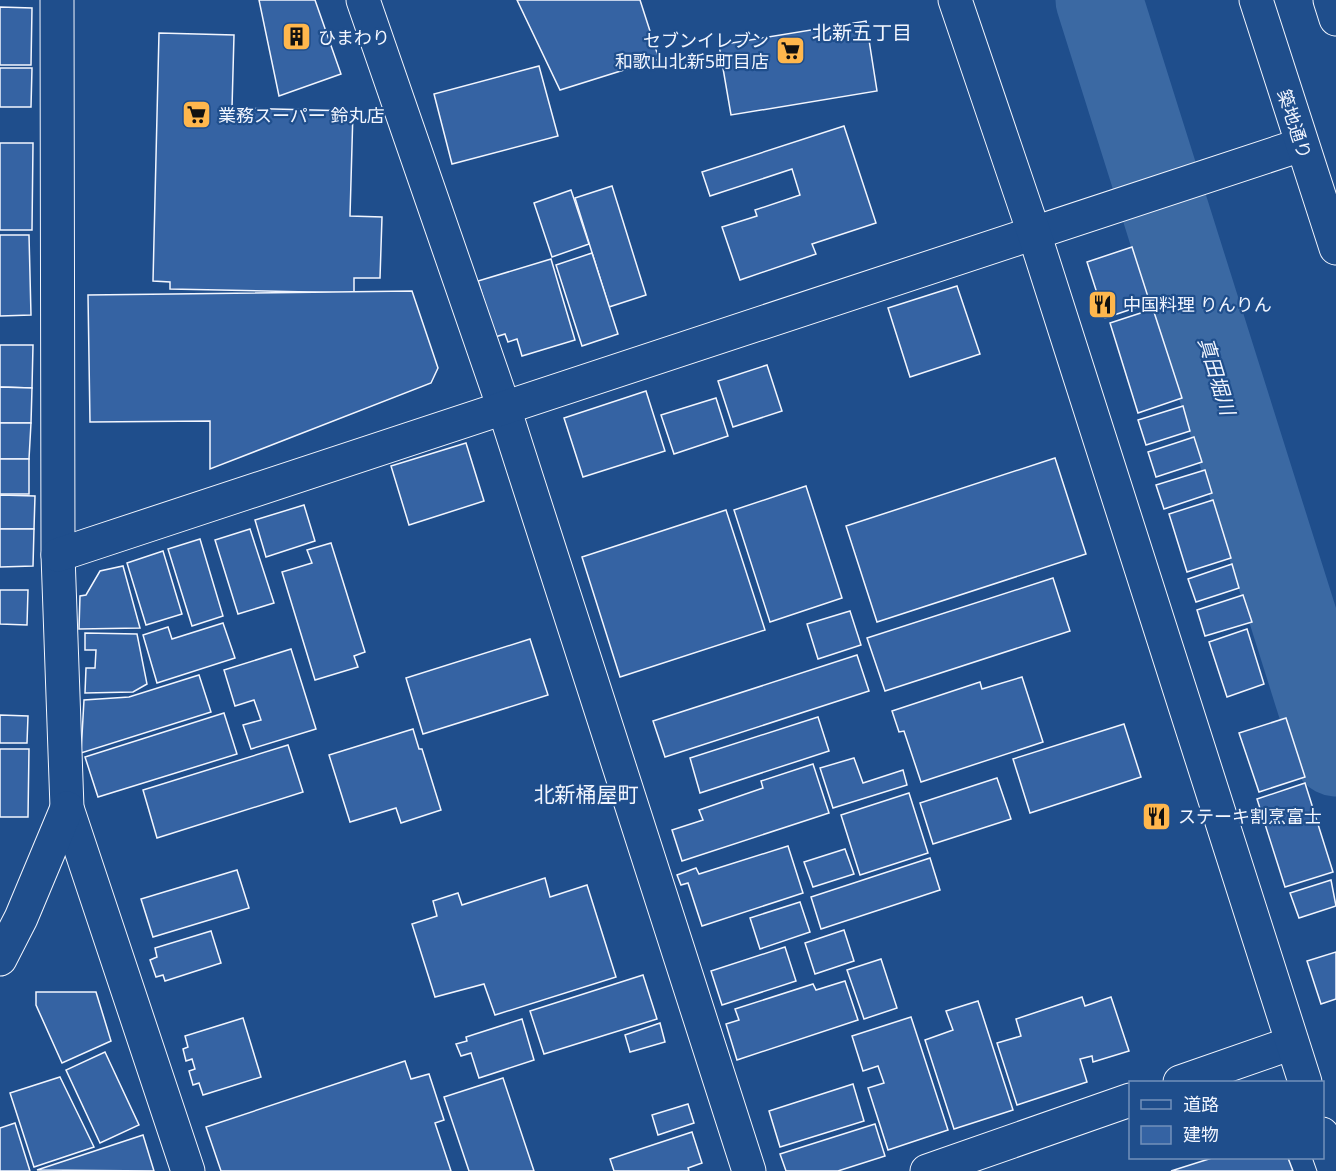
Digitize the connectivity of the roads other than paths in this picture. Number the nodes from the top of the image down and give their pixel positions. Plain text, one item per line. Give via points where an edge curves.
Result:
1 (57, 0) edge
2 (363, 0) edge
3 (955, 0) edge
4 (1256, 0) edge
5 (1330, 0) edge
6 (1336, 19) edge
7 (1301, 145) junction
8 (1034, 233) junction
9 (1336, 248) edge
10 (504, 408) junction
11 (58, 555) junction
12 (67, 808) junction
13 (0, 959) edge
14 (1293, 1043) junction
15 (1186, 1081) edge
16 (1304, 1081) edge
17 (1129, 1101) edge
18 (1324, 1137) edge
19 (188, 1171) edge
20 (749, 1171) edge
21 (927, 1171) edge
22 (1335, 1171) edge

1 - 11 street
2 - 10 street
3 - 8 street
4 - 7 street, 築地通り
5 - 6 street
7 - 8 street
7 - 9 street, 築地通り
8 - 10 street
8 - 14 street
10 - 11 street
10 - 20 street
11 - 12 street
12 - 13 street
12 - 19 street
14 - 15 street
14 - 16 street
17 - 21 street
18 - 22 street

